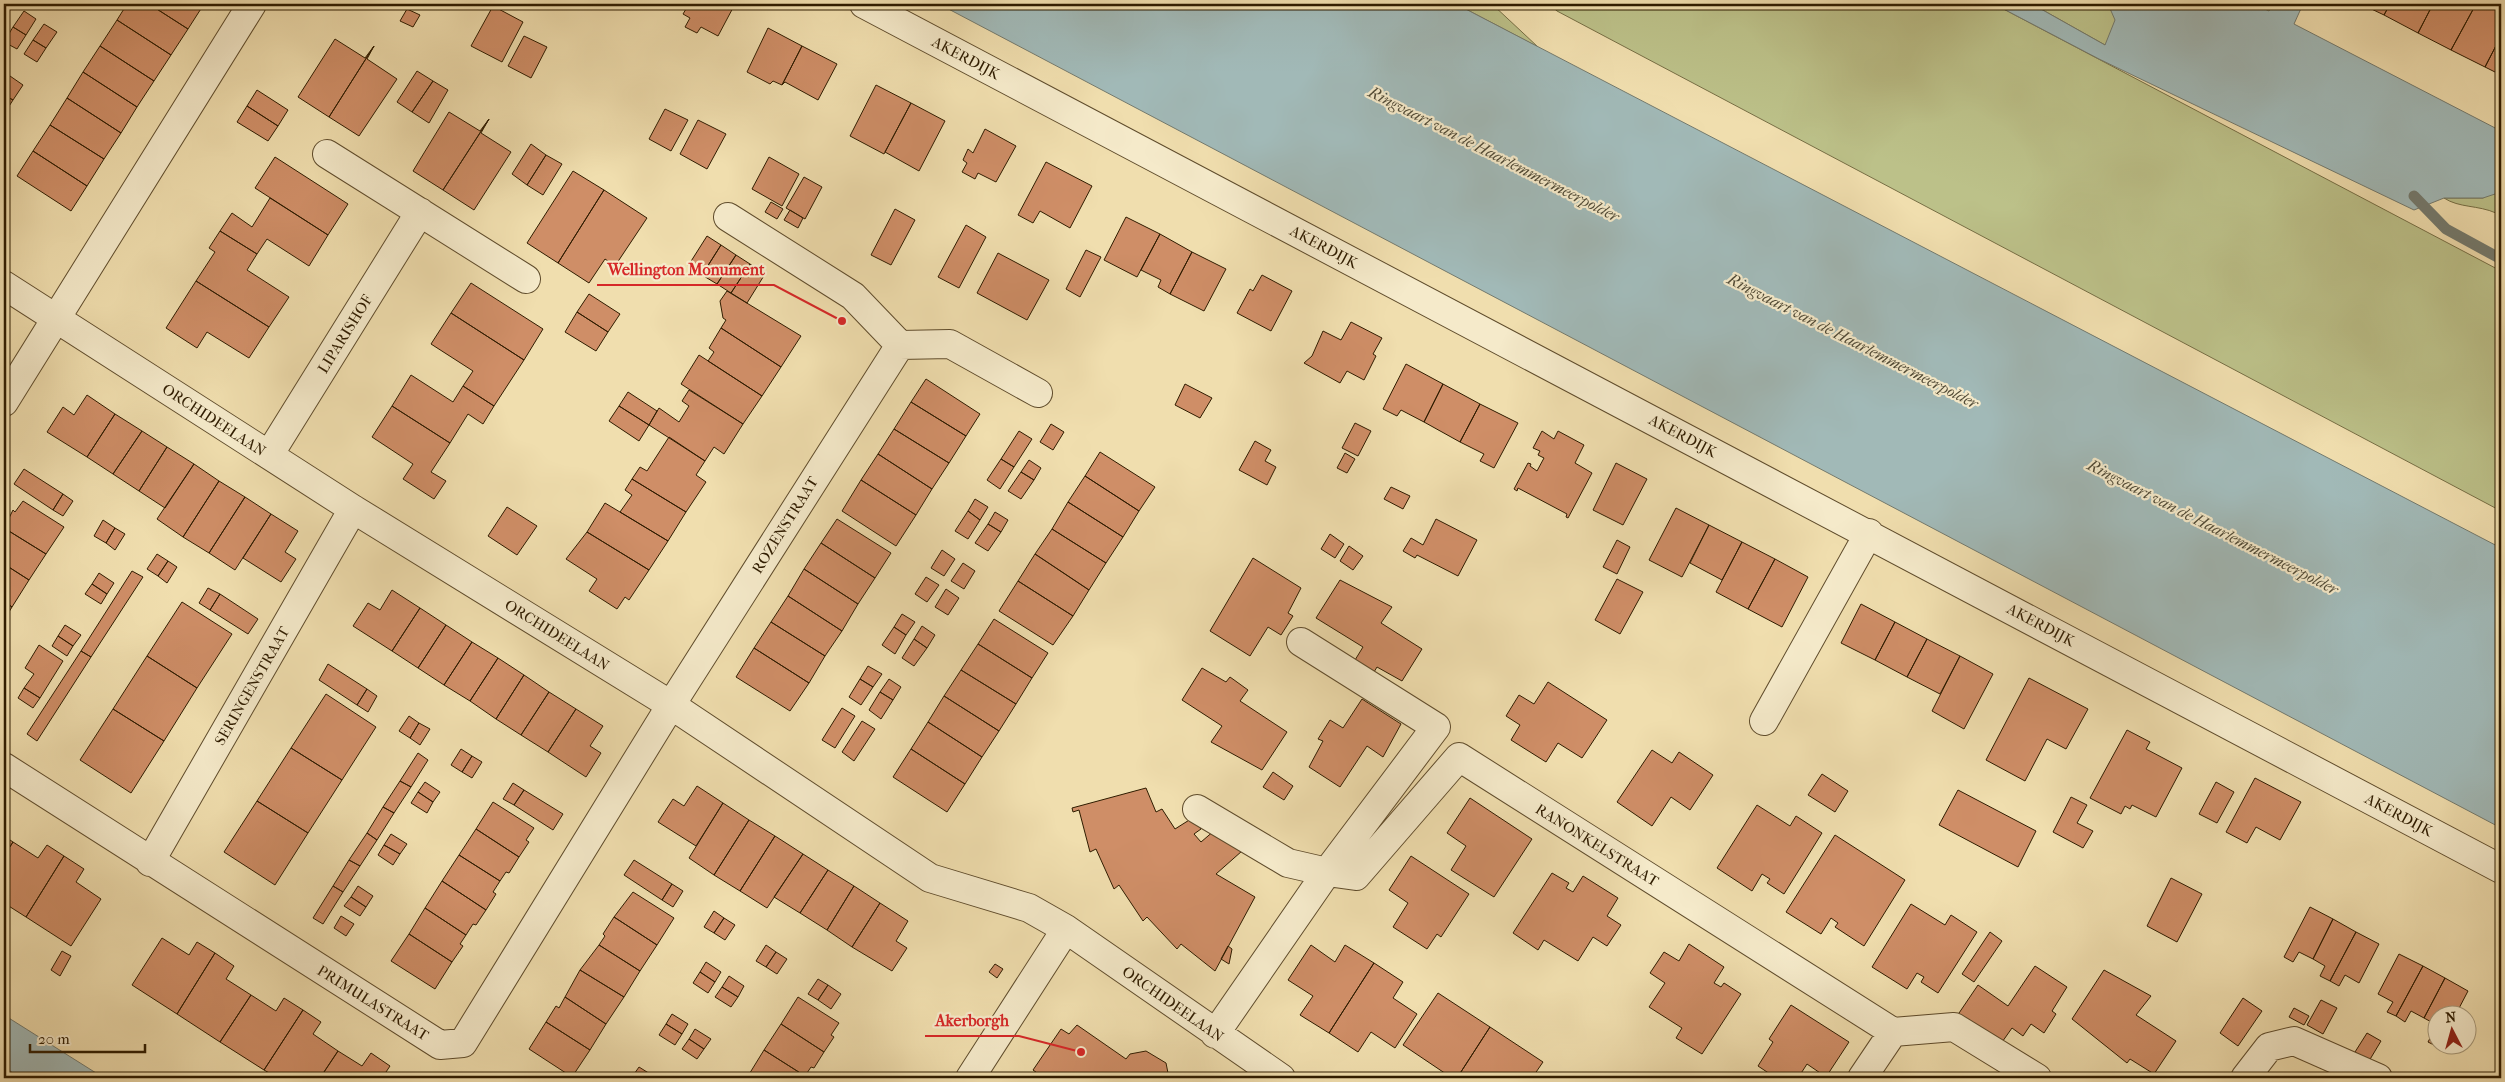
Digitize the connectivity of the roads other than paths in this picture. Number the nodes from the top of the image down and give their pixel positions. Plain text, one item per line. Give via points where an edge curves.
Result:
1 (252, 4) edge
2 (864, 4) edge
3 (328, 154) dead end
4 (420, 212) junction
5 (728, 217) dead end
6 (526, 279) dead end
7 (4, 285) edge
8 (56, 320) junction
9 (900, 345) junction
10 (1038, 394) dead end
11 (4, 402) edge
12 (269, 455) junction
13 (353, 509) junction
14 (1869, 533) junction
15 (1301, 642) dead end
16 (671, 705) junction
17 (1764, 721) dead end
18 (4, 767) edge
19 (1197, 808) dead end
20 (150, 862) junction
21 (2501, 869) edge
22 (1328, 872) junction
23 (1066, 929) junction
24 (1893, 1032) junction
25 (1215, 1034) junction
26 (970, 1078) edge
27 (1281, 1078) edge
28 (1862, 1078) edge
29 (2037, 1078) edge
30 (2245, 1078) edge
31 (2378, 1078) edge

1 - 8 street
2 - 14 street, AKERDIJK
3 - 4 street
4 - 6 street
4 - 12 street, LIPARISHOF
5 - 9 street via 853,296
7 - 8 street, ORCHIDEELAAN
8 - 11 street
8 - 12 street, ORCHIDEELAAN
9 - 10 street via 950,344
9 - 16 street, ROZENSTRAAT
12 - 13 street, ORCHIDEELAAN
13 - 16 street, ORCHIDEELAAN
13 - 20 street, SERINGENSTRAAT
14 - 17 street
14 - 21 street, AKERDIJK
15 - 22 street via 1436,727
16 - 20 street, PRIMULASTRAAT via 462,1043 440,1045
16 - 23 street, ORCHIDEELAAN via 930,878 1029,908
18 - 20 street, PRIMULASTRAAT
19 - 22 street, RANONKELSTRAAT via 1288,863
22 - 24 street, RANONKELSTRAAT via 1356,876 1459,757
22 - 25 street
23 - 25 street, ORCHIDEELAAN
23 - 26 street
24 - 28 street
24 - 29 street via 1954,1027
25 - 27 street, ORCHIDEELAAN
30 - 31 street via 2269,1047 2294,1041

